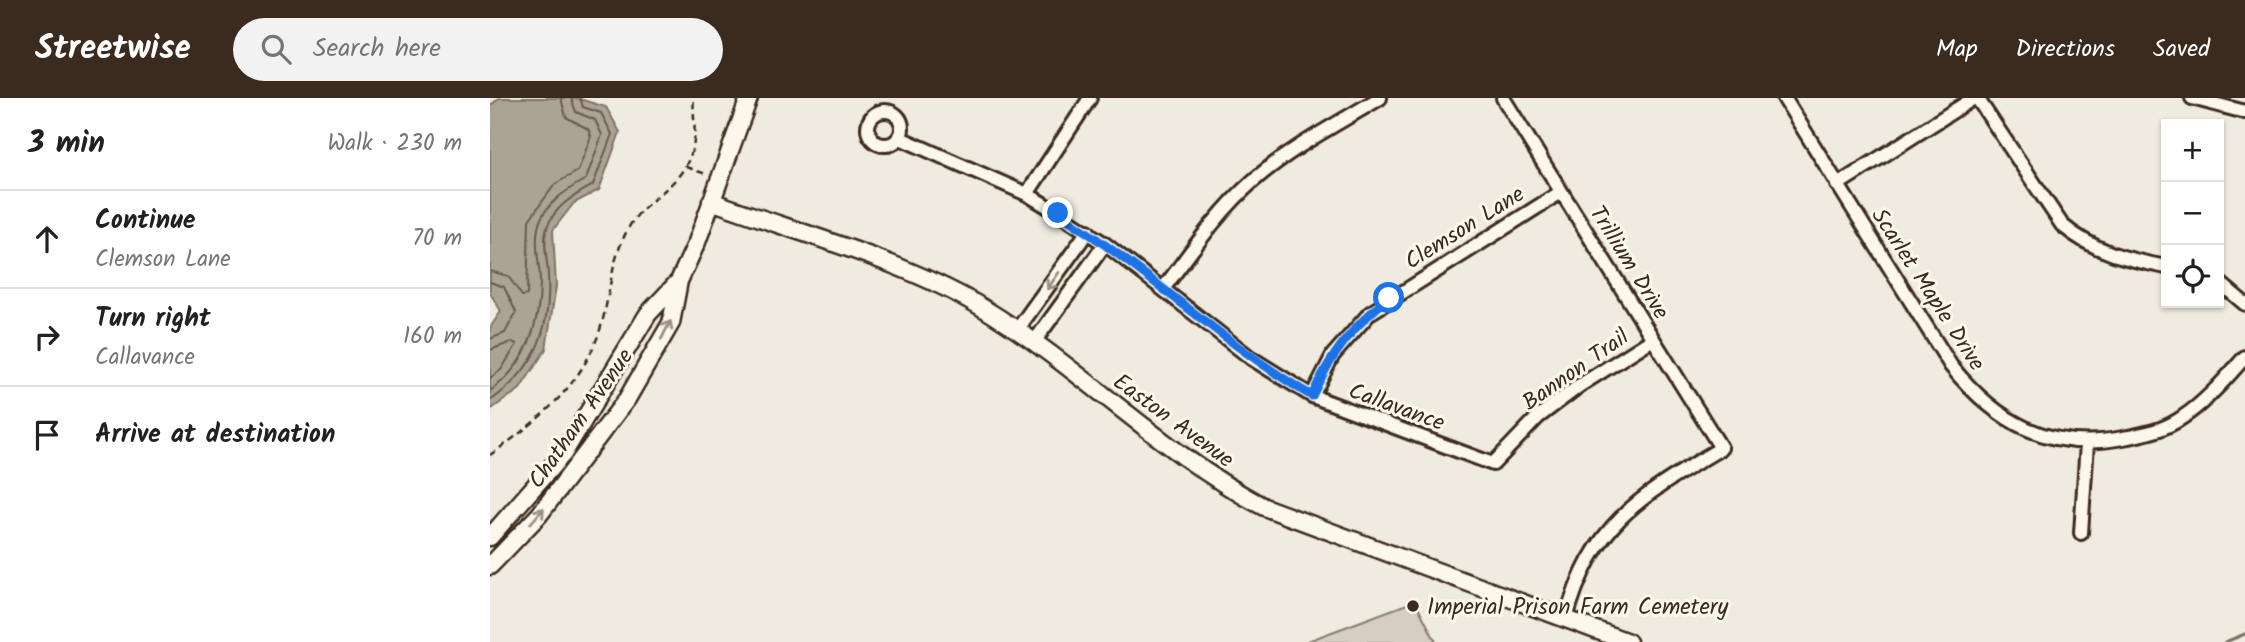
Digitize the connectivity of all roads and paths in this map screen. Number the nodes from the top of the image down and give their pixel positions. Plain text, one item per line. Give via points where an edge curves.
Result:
1 (694, 98) edge
2 (749, 98) edge
3 (1090, 98) edge
4 (1380, 98) edge
5 (1503, 98) edge
6 (1784, 98) edge
7 (1975, 98) edge
8 (2192, 98) edge
9 (2245, 112) edge
10 (900, 138) dead end
11 (686, 167) junction
12 (720, 178) junction
13 (1837, 185) junction
14 (1562, 192) junction
15 (1027, 194) junction
16 (711, 201) junction
17 (1088, 231) junction
18 (1105, 244) junction
19 (2161, 266) edge
20 (679, 281) junction
21 (2224, 286) edge
22 (1163, 289) junction
23 (2245, 304) edge
24 (1017, 330) junction
25 (1653, 339) junction
26 (1034, 342) junction
27 (2245, 358) edge
28 (1312, 396) junction
29 (2087, 443) junction
30 (490, 454) edge
31 (1493, 464) joint
32 (2081, 533) dead end
33 (490, 537) edge
34 (490, 566) edge
35 (1566, 619) junction
36 (1628, 642) edge

1 - 11 path via 694,144
2 - 12 street, Chatham Avenue
3 - 15 street
4 - 22 street via 1253,181 1224,210
5 - 14 street, Trillium Drive
6 - 13 street, Scarlet Maple Drive
7 - 13 street
7 - 19 street via 2062,225 2114,257
8 - 9 street
10 - 15 street, Callavance
11 - 12 path
11 - 30 path via 629,227 609,280 597,337 575,380 535,422
12 - 16 street, Chatham Avenue
13 - 29 street, Scarlet Maple Drive via 1971,391 2023,428
14 - 25 street, Trillium Drive
14 - 28 street, Clemson Lane via 1370,313 1333,355
15 - 17 street, Callavance
16 - 20 street, Chatham Avenue
16 - 24 street, Easton Avenue via 932,280
17 - 18 street, Callavance
17 -> 24 street
18 - 22 street, Callavance
18 - 26 street
20 - 33 street, Chatham Avenue via 648,314 563,454
34 -> 20 street, Chatham Avenue via 539,515 627,399 671,323
21 - 23 street
22 - 28 street, Callavance via 1251,358
24 - 26 street, Easton Avenue
25 - 31 street, Bannon Trail via 1538,418
25 - 35 street, Trillium Drive via 1721,448 1627,509 1605,534 1573,592
26 - 35 street, Easton Avenue via 1179,456 1264,507
27 - 29 street, Scarlet Maple Drive via 2182,418 2151,433
28 - 31 street, Callavance
29 - 32 street
35 - 36 street, Easton Avenue

